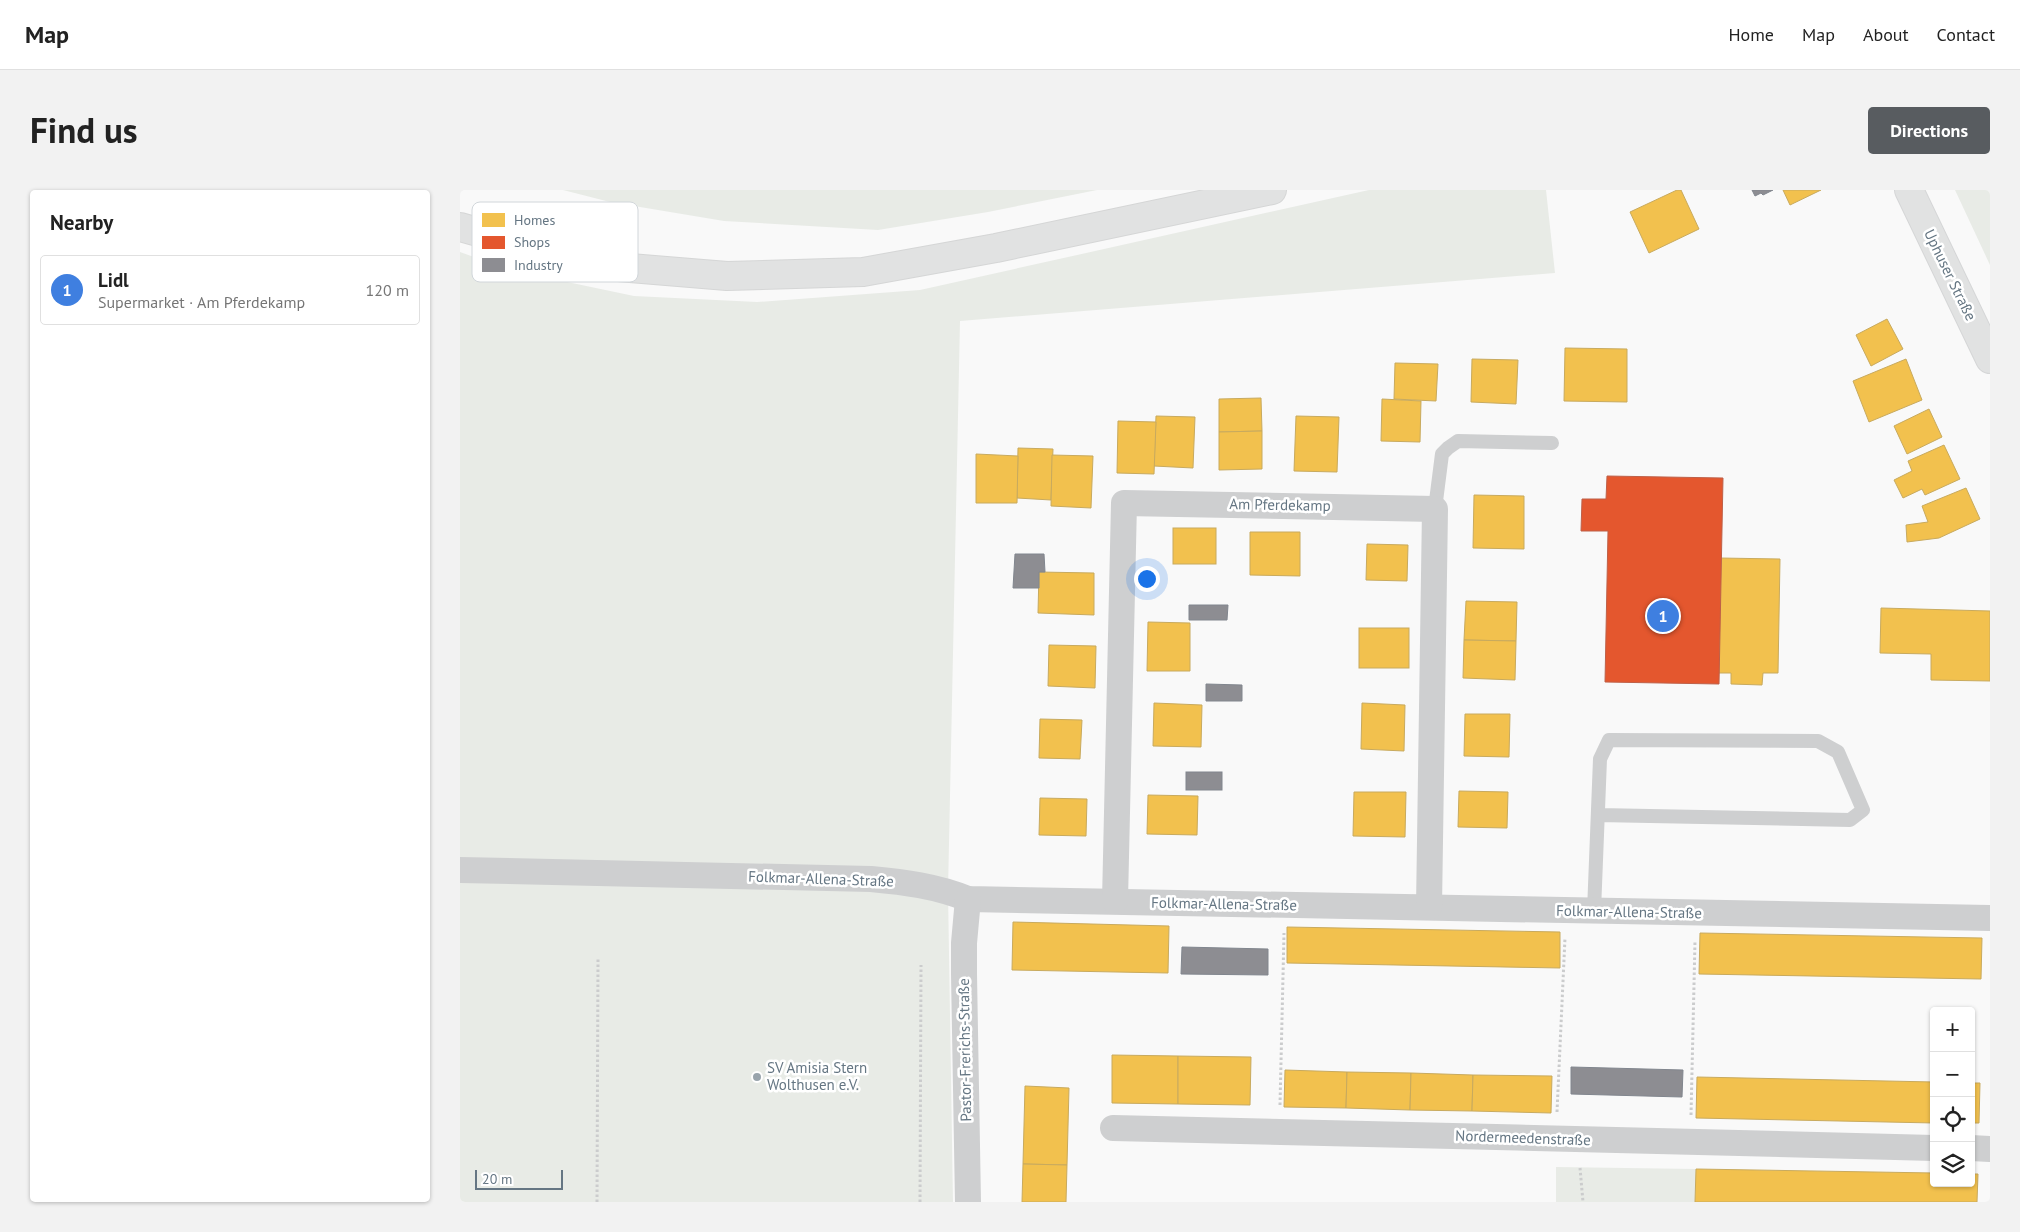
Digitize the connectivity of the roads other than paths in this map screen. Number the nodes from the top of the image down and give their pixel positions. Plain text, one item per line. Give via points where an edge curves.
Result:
1 (1272, 190) edge
2 (1909, 190) edge
3 (638, 269) edge
4 (1990, 359) edge
5 (1552, 443) dead end
6 (1435, 508) junction
7 (1598, 815) junction
8 (460, 870) edge
9 (968, 899) junction
10 (1115, 901) junction
11 (1429, 907) junction
12 (1594, 911) junction
13 (1990, 918) edge
14 (1113, 1128) dead end
15 (1930, 1148) edge
16 (1975, 1148) edge
17 (1990, 1149) edge
18 (968, 1202) edge

1 - 3 main road via 996,248 863,272 727,276
2 - 4 main road, Uphuser Straße
5 - 6 lane via 1458,441 1442,454
6 - 10 street, Am Pferdekamp via 1124,503
6 - 11 street
7 - 7 lane via 1850,820 1862,810 1838,752 1818,741 1609,740 1600,759
7 - 12 lane
8 - 9 street, Folkmar-Allena-Straße via 871,879 910,883
9 - 10 street, Folkmar-Allena-Straße
9 - 18 street, Pastor-Frerichs-Straße via 964,943
10 - 11 street, Folkmar-Allena-Straße
11 - 12 street, Folkmar-Allena-Straße
12 - 13 street, Folkmar-Allena-Straße
14 - 15 street, Nordermeedenstraße
16 - 17 street

